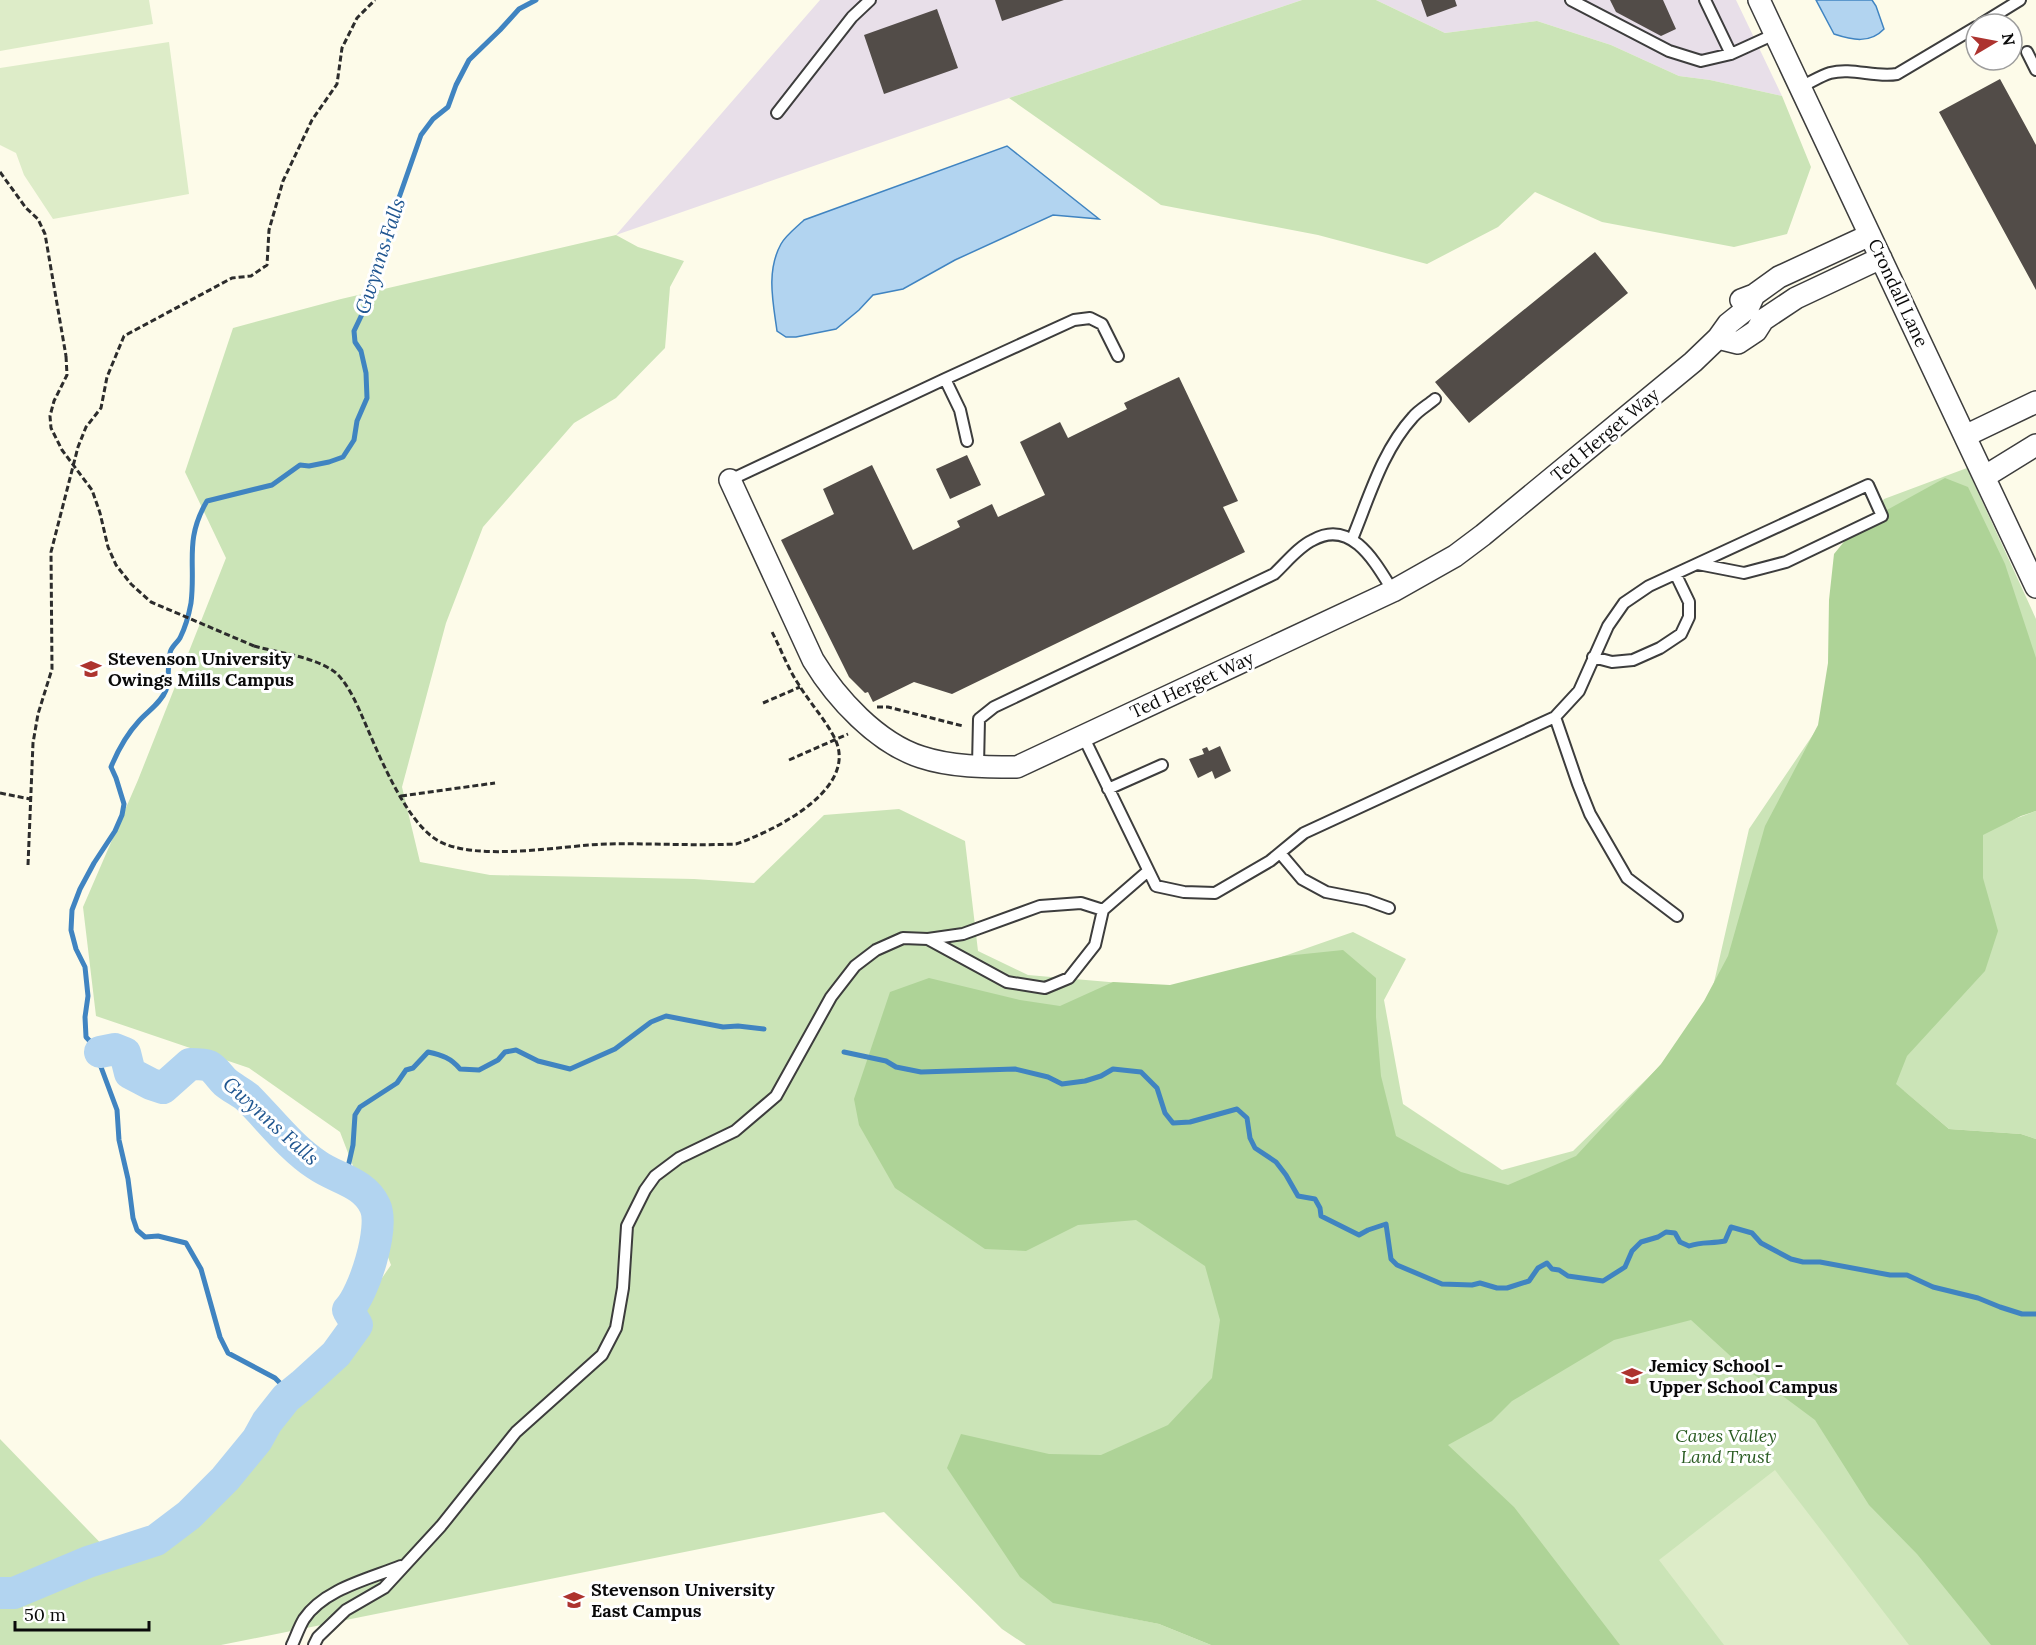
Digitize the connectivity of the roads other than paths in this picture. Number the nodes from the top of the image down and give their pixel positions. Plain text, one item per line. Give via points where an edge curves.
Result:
1 (870, 0) edge
2 (1571, 0) edge
3 (1705, 0) edge
4 (1759, 0) edge
5 (2020, 0) edge
6 (2000, 12) edge
7 (1775, 34) junction
8 (1964, 34) edge
9 (2027, 52) dead end
10 (1731, 54) junction
11 (2036, 70) edge
12 (1800, 87) junction
13 (777, 113) dead end
14 (1870, 235) junction
15 (1881, 258) junction
16 (1755, 308) junction
17 (1718, 338) junction
18 (1118, 356) dead end
19 (945, 379) junction
20 (1435, 399) dead end
21 (2036, 402) edge
22 (1965, 436) junction
23 (967, 441) dead end
24 (2036, 445) edge
25 (1984, 477) junction
26 (730, 480) joint
27 (1352, 540) junction
28 (1698, 564) junction
29 (1676, 575) junction
30 (2036, 587) edge
31 (1393, 591) junction
32 (1593, 657) junction
33 (1555, 717) junction
34 (1083, 736) junction
35 (1162, 765) dead end
36 (978, 766) junction
37 (1108, 789) junction
38 (1280, 853) junction
39 (1148, 871) junction
40 (1389, 908) dead end
41 (1104, 910) junction
42 (1677, 916) dead end
43 (928, 939) junction
44 (404, 1565) junction
45 (292, 1645) edge
46 (314, 1645) edge

1 - 13 lane via 852,17
2 - 10 lane via 1669,51 1701,61
3 - 10 lane
4 - 7 street, Crondall Lane
5 - 6 lane
7 - 10 lane
7 - 12 street, Crondall Lane
8 - 12 lane via 1897,74 1884,77 1831,73
9 - 11 lane
12 - 14 street, Crondall Lane
14 - 15 street, Crondall Lane
14 - 16 street via 1779,277
15 - 16 street via 1796,298
15 - 22 street, Crondall Lane
16 - 17 street via 1733,303 1722,312
16 - 17 street via 1756,331 1738,343
17 - 31 street, Ted Herget Way via 1484,536
18 - 19 lane via 1102,324 1090,318 1074,320
19 - 23 lane via 960,410
19 - 26 lane
20 - 27 lane via 1414,416 1395,440
21 - 22 street
22 - 25 street, Crondall Lane
24 - 25 street
25 - 30 street, Crondall Lane
26 - 36 street, Ted Herget Way via 827,683 885,739 920,757
27 - 31 lane via 1369,553
27 - 36 lane via 1338,535 1312,540 1274,574 994,707 979,719
28 - 28 lane via 1868,485 1882,516 1786,562 1744,573
28 - 29 lane
29 - 32 lane via 1649,586 1624,603
29 - 32 lane via 1689,602 1689,617 1681,634 1633,660 1612,663
31 - 34 street, Ted Herget Way
32 - 33 lane via 1579,691
33 - 38 lane via 1304,832
33 - 42 lane via 1590,814 1627,878
34 - 36 street, Ted Herget Way via 1017,767
34 - 37 lane
35 - 37 lane
37 - 39 lane
38 - 39 lane via 1250,875 1215,893 1156,886
38 - 40 lane via 1302,879 1326,892
39 - 41 lane
41 - 43 lane via 1081,903 1041,906 963,934
41 - 43 lane via 1095,945 1069,978 1045,988 1007,982
43 - 44 lane via 903,938 855,966 831,997 776,1096 735,1131 679,1158 655,1176 627,1226 616,1328 602,1355 516,1432 441,1526
44 - 45 lane via 318,1603 304,1619
44 - 46 lane via 384,1588 346,1610

